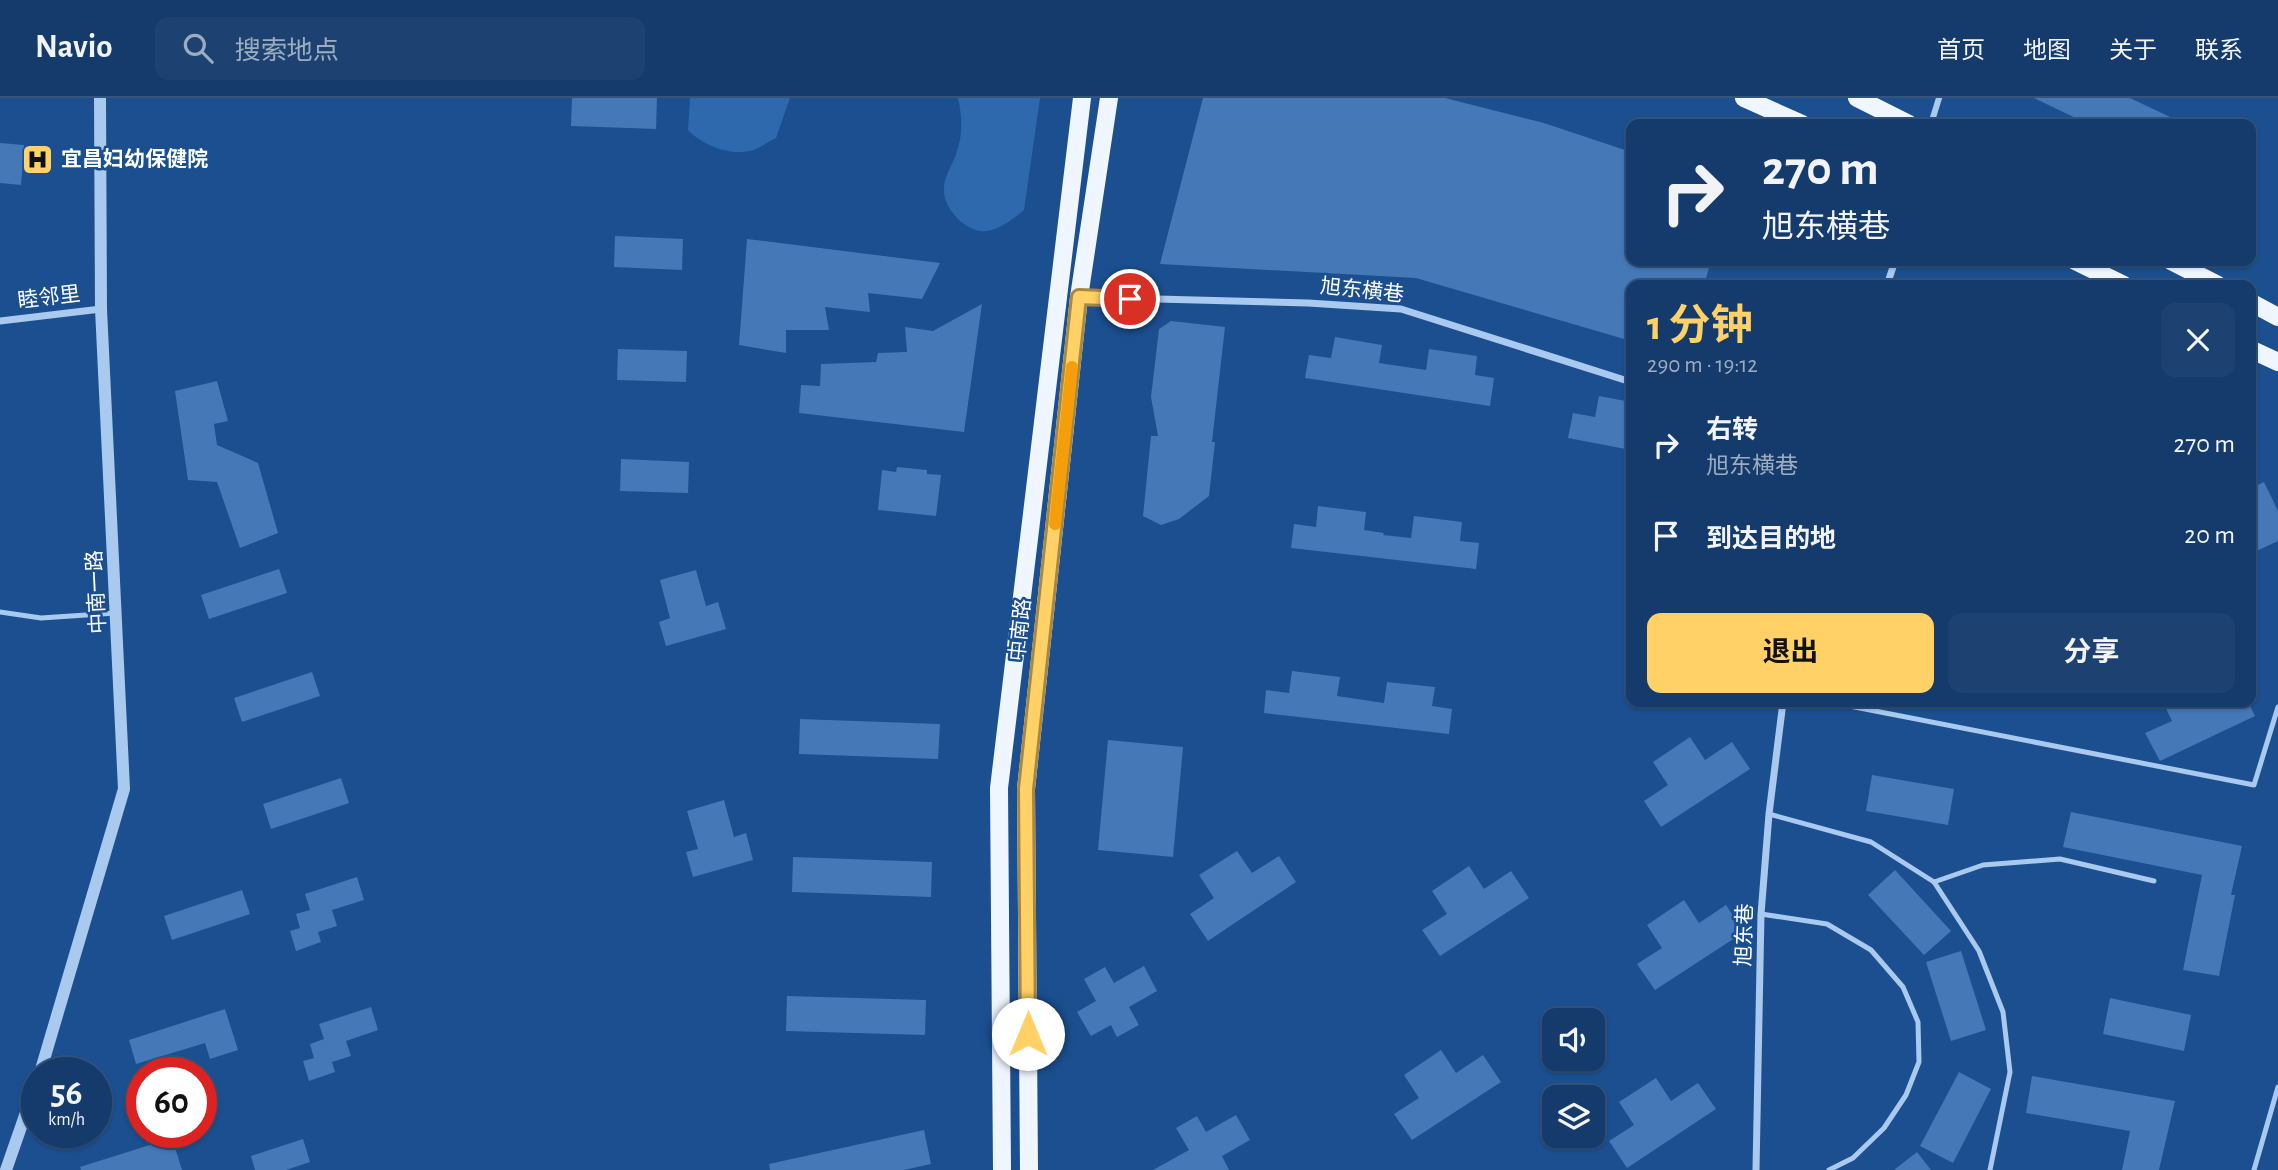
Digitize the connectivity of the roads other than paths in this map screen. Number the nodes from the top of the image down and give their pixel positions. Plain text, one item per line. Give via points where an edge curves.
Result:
1 (100, 98) edge
2 (1082, 98) edge
3 (1109, 98) edge
4 (1744, 98) edge
5 (1857, 98) edge
6 (1940, 98) edge
7 (1791, 119) edge
8 (1899, 119) edge
9 (1933, 119) edge
10 (2085, 266) edge
11 (2181, 266) edge
12 (2114, 280) edge
13 (2208, 280) edge
14 (1079, 297) junction
15 (2256, 305) edge
16 (102, 309) junction
17 (2278, 317) edge
18 (0, 321) edge
19 (2256, 352) edge
20 (2278, 362) edge
21 (1626, 380) edge
22 (0, 612) edge
23 (116, 613) junction
24 (1782, 707) edge
25 (1855, 707) edge
26 (2278, 707) edge
27 (1769, 814) junction
28 (2154, 881) dead end
29 (1934, 882) junction
30 (1761, 914) junction
31 (46, 1057) edge
32 (2278, 1087) edge
33 (21, 1127) edge
34 (6, 1170) edge
35 (1002, 1170) edge
36 (1030, 1170) edge
37 (1756, 1170) edge
38 (1829, 1170) edge
39 (1990, 1170) edge
40 (2254, 1170) edge

1 - 16 street, 中南一路
2 - 35 main road, 中南路 via 999,788
3 - 14 main road, 中南路
4 - 7 main road
5 - 8 main road
6 - 9 street
10 - 12 main road
11 - 13 main road
14 - 21 street, 旭东横巷 via 1401,309
14 - 36 main road, 中南路 via 1026,789
15 - 17 main road
16 - 18 street, 睦邻里
16 - 23 street, 中南一路
19 - 20 main road
22 - 23 lane via 41,618
23 - 31 street, 中南一路 via 124,789
24 - 27 street, 旭东巷
25 - 26 lane via 2254,785
27 - 29 lane via 1871,842
27 - 30 street, 旭东巷
28 - 29 lane via 2060,859 1983,865
29 - 39 lane via 1979,951 2003,1012 2010,1072
30 - 37 street, 旭东巷
30 - 38 lane via 1827,924 1871,950 1903,986 1917,1022 1919,1062 1906,1095 1884,1128 1853,1158
32 - 40 lane
33 - 34 street

